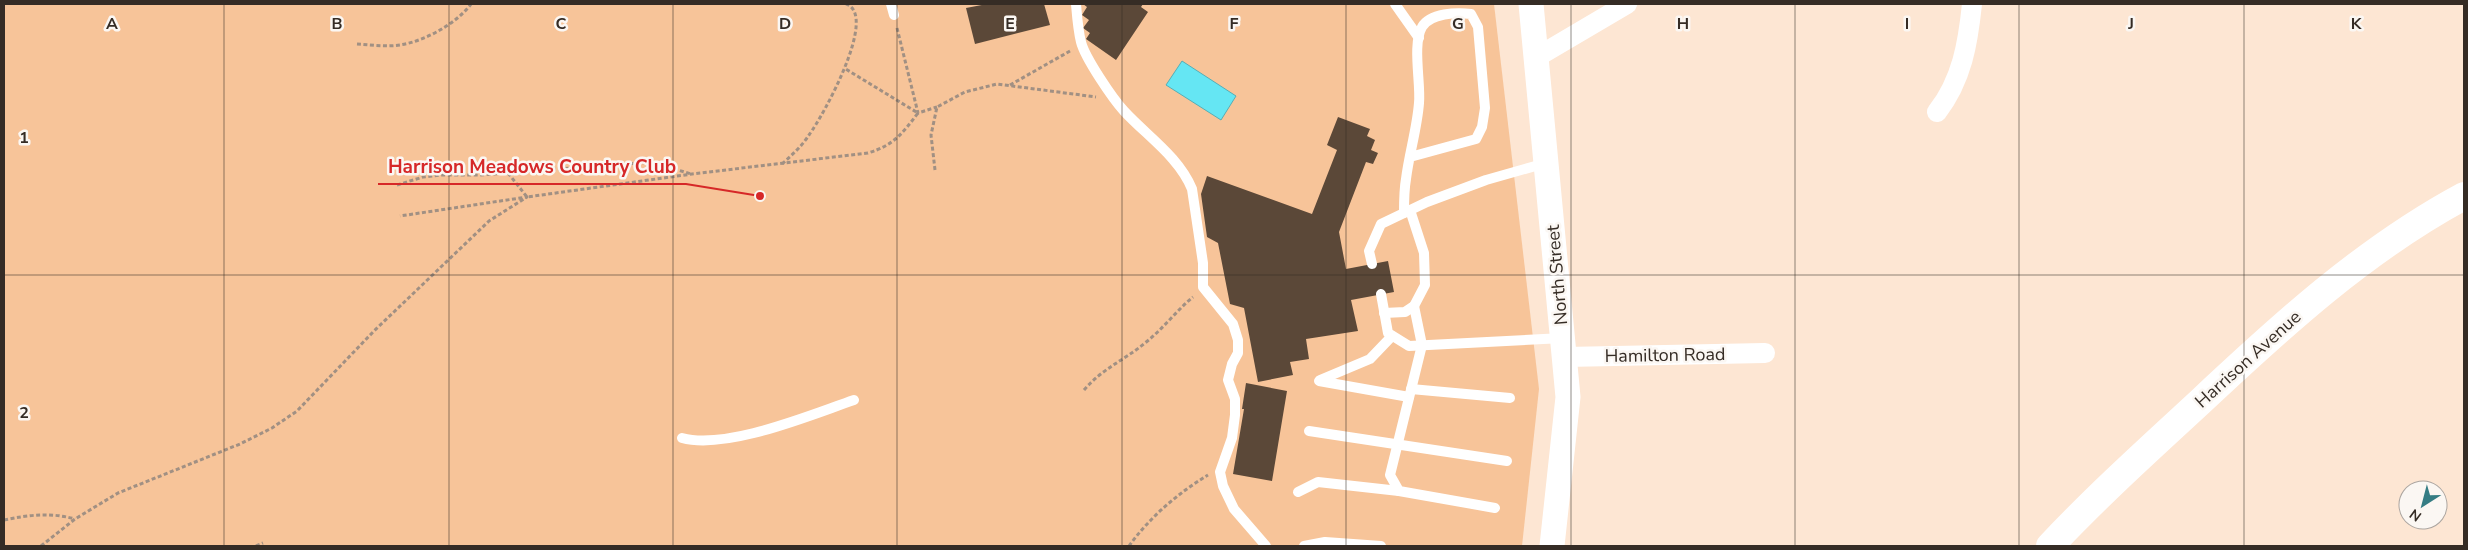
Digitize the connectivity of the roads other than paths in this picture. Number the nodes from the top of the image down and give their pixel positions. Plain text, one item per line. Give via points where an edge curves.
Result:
1 (891, 4) edge
2 (1076, 4) edge
3 (1395, 4) edge
4 (1531, 4) edge
5 (1627, 4) edge
6 (1972, 4) edge
7 (894, 15) road end
8 (1419, 38) junction
9 (1537, 57) junction
10 (1937, 112) dead end
11 (1410, 157) junction
12 (1547, 162) junction
13 (2464, 196) edge
14 (1407, 212) junction
15 (1372, 264) dead end
16 (1380, 294) dead end
17 (1414, 306) junction
18 (1384, 313) junction
19 (1392, 336) junction
20 (1422, 345) junction
21 (1564, 347) junction
22 (1765, 353) dead end
23 (1410, 393) junction
24 (1510, 398) dead end
25 (854, 400) dead end
26 (1309, 431) dead end
27 (682, 438) dead end
28 (1398, 443) junction
29 (1507, 461) dead end
30 (1399, 491) junction
31 (1298, 492) dead end
32 (1495, 508) dead end
33 (1266, 546) edge
34 (1304, 546) edge
35 (1381, 546) edge
36 (1552, 546) edge
37 (2050, 546) edge

1 - 7 lane
2 - 33 lane via 1081,44 1116,101 1188,178 1197,218 1204,287 1233,324 1238,340 1238,353 1228,380 1235,399 1232,438 1220,472 1234,509
3 - 8 lane
4 - 9 street, North Street
5 - 9 street
6 - 10 street via 1964,59 1949,96
8 - 11 lane via 1419,103
8 - 11 lane via 1422,27 1434,17 1471,14 1478,27 1485,108 1476,139
9 - 12 street, North Street
11 - 14 lane
12 - 14 lane via 1486,180
12 - 21 street, North Street
13 - 37 main road, Harrison Avenue via 2398,237 2328,288 2224,379
14 - 15 lane via 1381,224 1369,251
14 - 17 lane via 1424,253 1425,285
16 - 18 lane
17 - 18 lane via 1404,312
17 - 20 lane
18 - 19 lane via 1386,328
19 - 20 lane via 1409,346
19 - 23 lane via 1370,359 1319,381
20 - 21 lane
20 - 23 lane
21 - 22 street, Hamilton Road
21 - 36 street, North Street via 1568,397
23 - 24 lane
23 - 28 lane
25 - 27 lane via 769,428 713,441 694,442
26 - 28 lane
28 - 29 lane
28 - 30 lane via 1390,475
30 - 31 lane via 1318,482
30 - 32 lane
34 - 35 lane via 1326,542

